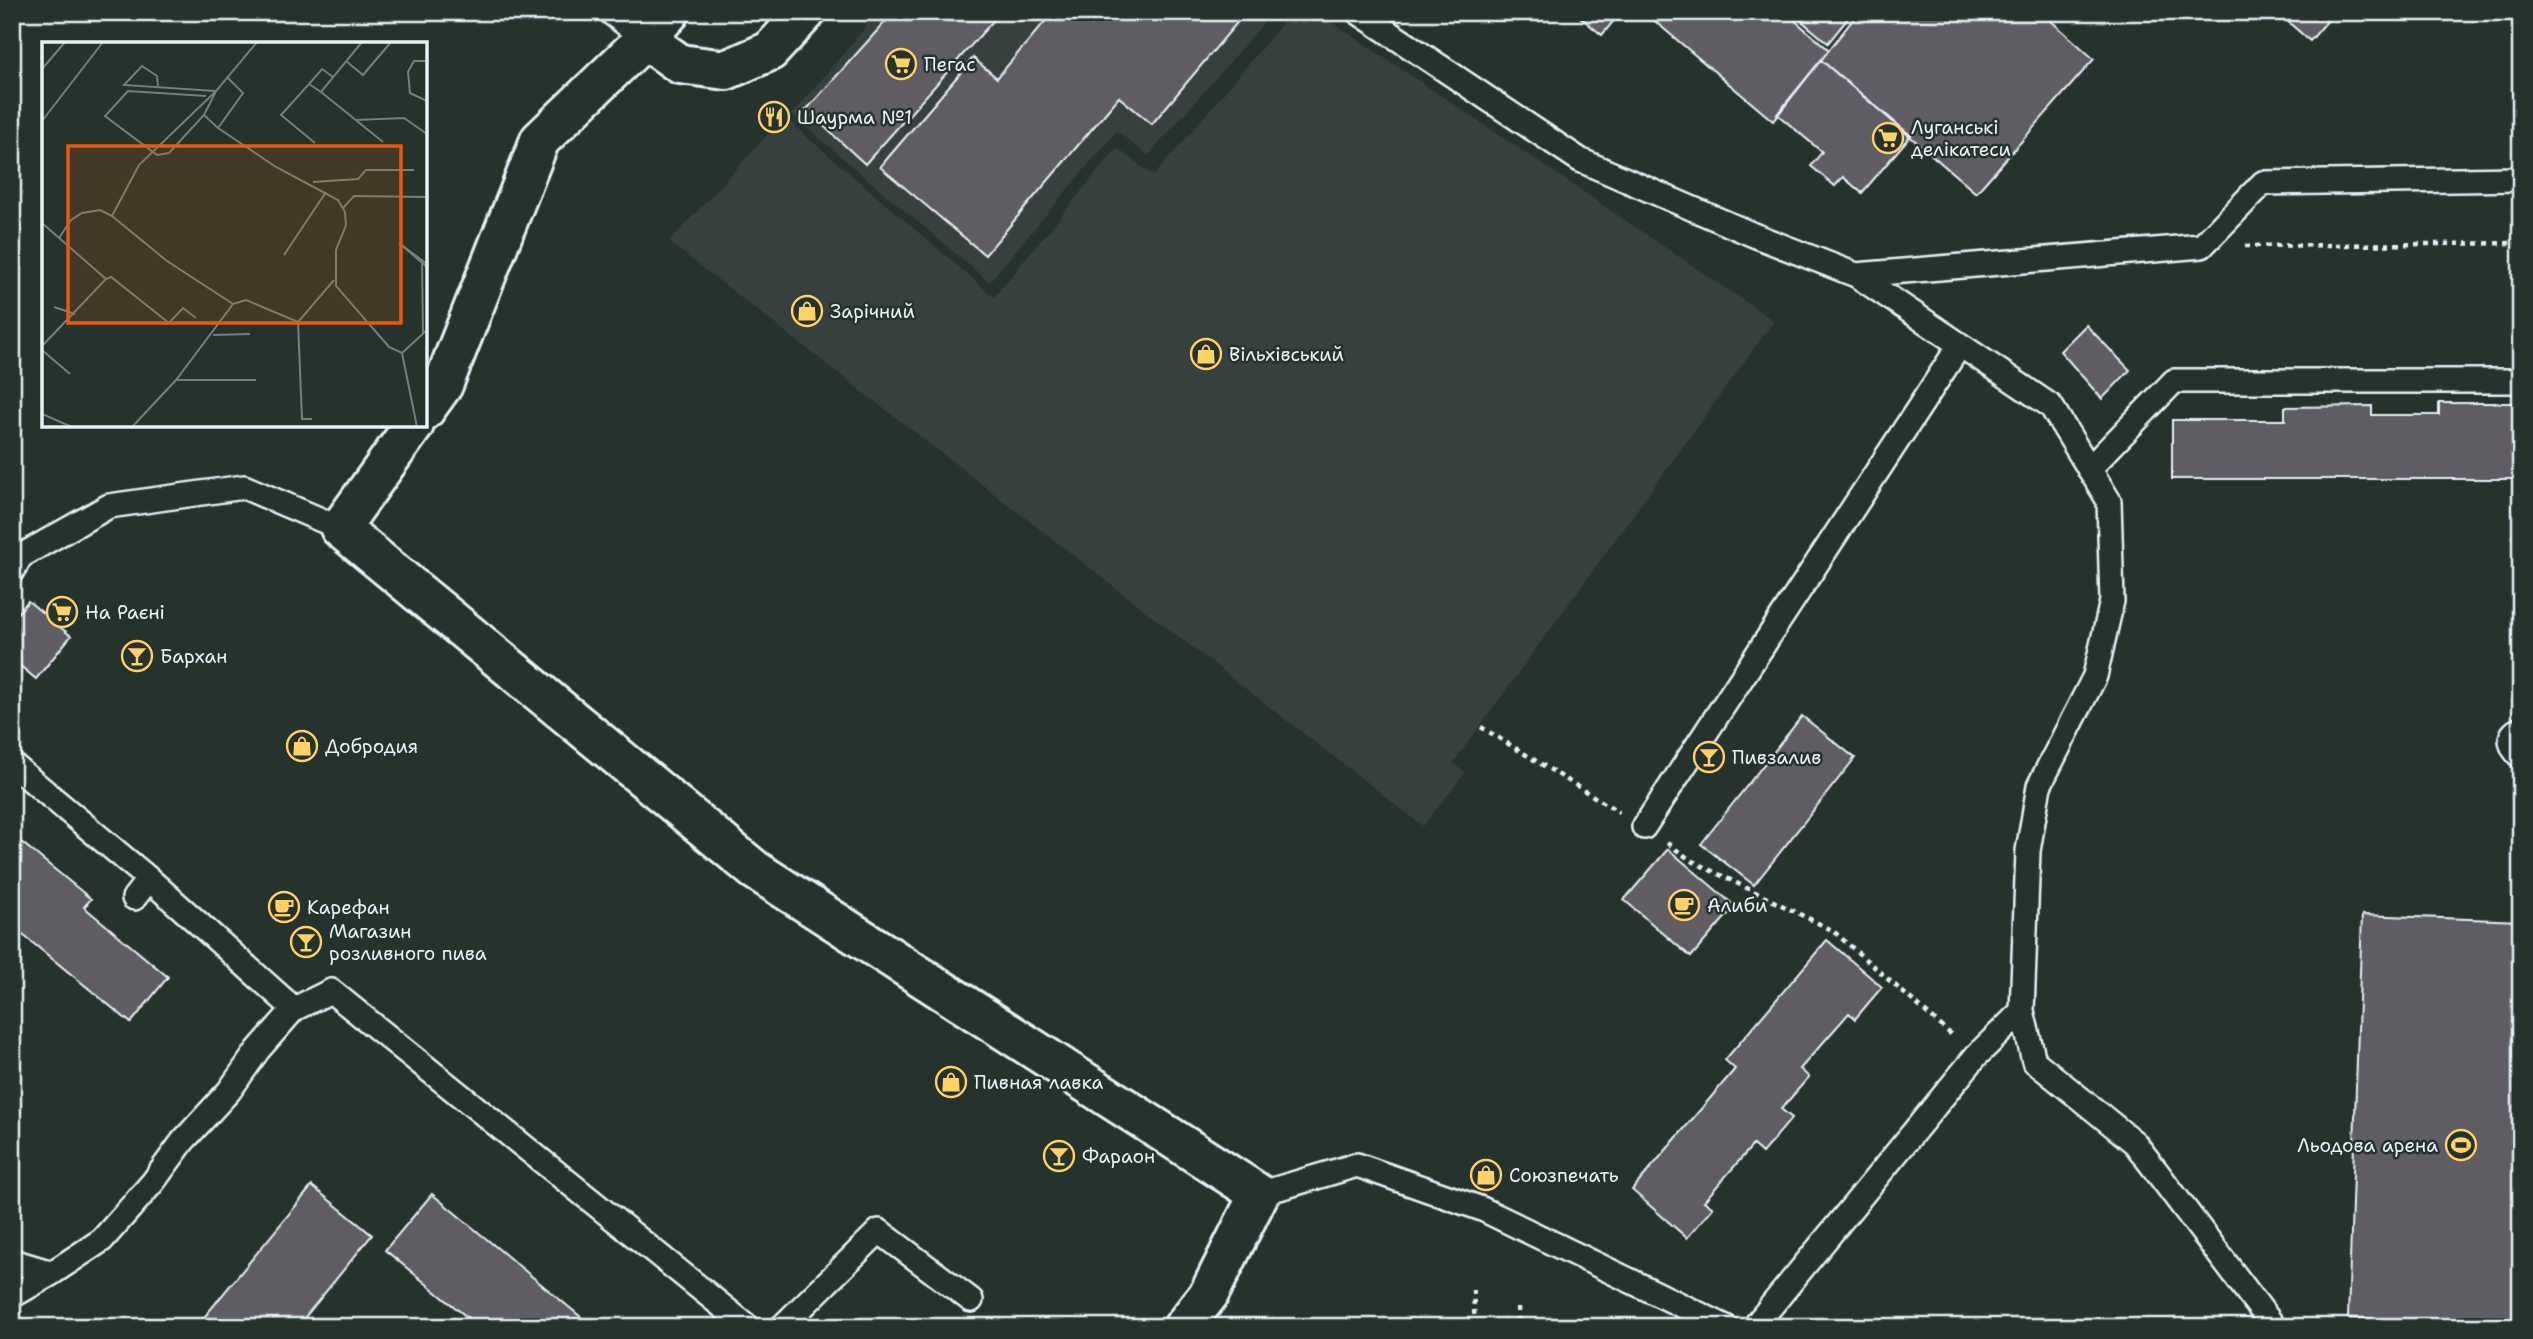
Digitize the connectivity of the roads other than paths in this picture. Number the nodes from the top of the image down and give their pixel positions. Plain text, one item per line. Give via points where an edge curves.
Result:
1 (610, 12) edge
2 (806, 12) edge
3 (1358, 12) edge
4 (658, 25) edge
5 (2521, 179) edge
6 (1856, 275) junction
7 (1960, 345) junction
8 (2521, 382) edge
9 (427, 407) edge
10 (413, 427) edge
11 (2089, 469) junction
12 (340, 528) junction
13 (12, 571) edge
14 (2521, 729) edge
15 (2521, 757) edge
16 (17, 777) edge
17 (1644, 827) road end
18 (149, 879) junction
19 (134, 898) dead end
20 (294, 1009) junction
21 (2022, 1012) junction
22 (1259, 1194) junction
23 (12, 1262) edge
24 (52, 1273) junction
25 (12, 1296) edge
26 (971, 1300) dead end
27 (748, 1327) edge
28 (782, 1327) edge
29 (1183, 1327) edge
30 (1726, 1327) edge
31 (1754, 1327) edge
32 (2274, 1327) edge

1 - 4 lane
2 - 4 street via 770,51 726,70 680,64
3 - 6 lane via 1580,160
4 - 9 street via 540,140 443,385
5 - 6 lane via 2263,183 2202,246
6 - 7 lane
7 - 11 lane via 2051,406
7 - 17 lane
8 - 11 lane via 2174,381
10 - 12 street
11 - 21 lane via 2109,501 2112,600 2095,676 2039,786 2028,851
12 - 13 lane via 244,487 109,506 21,556
12 - 22 street via 755,870
14 - 15 lane via 2510,737
16 - 18 lane
18 - 19 lane
18 - 20 lane
20 - 24 lane via 102,1240
20 - 27 lane via 331,991
21 - 31 lane via 1976,1056
21 - 32 lane via 2034,1061 2135,1143
22 - 29 street via 1209,1294
22 - 30 lane via 1357,1165 1482,1209
23 - 24 lane
24 - 25 lane
26 - 28 lane via 879,1231

